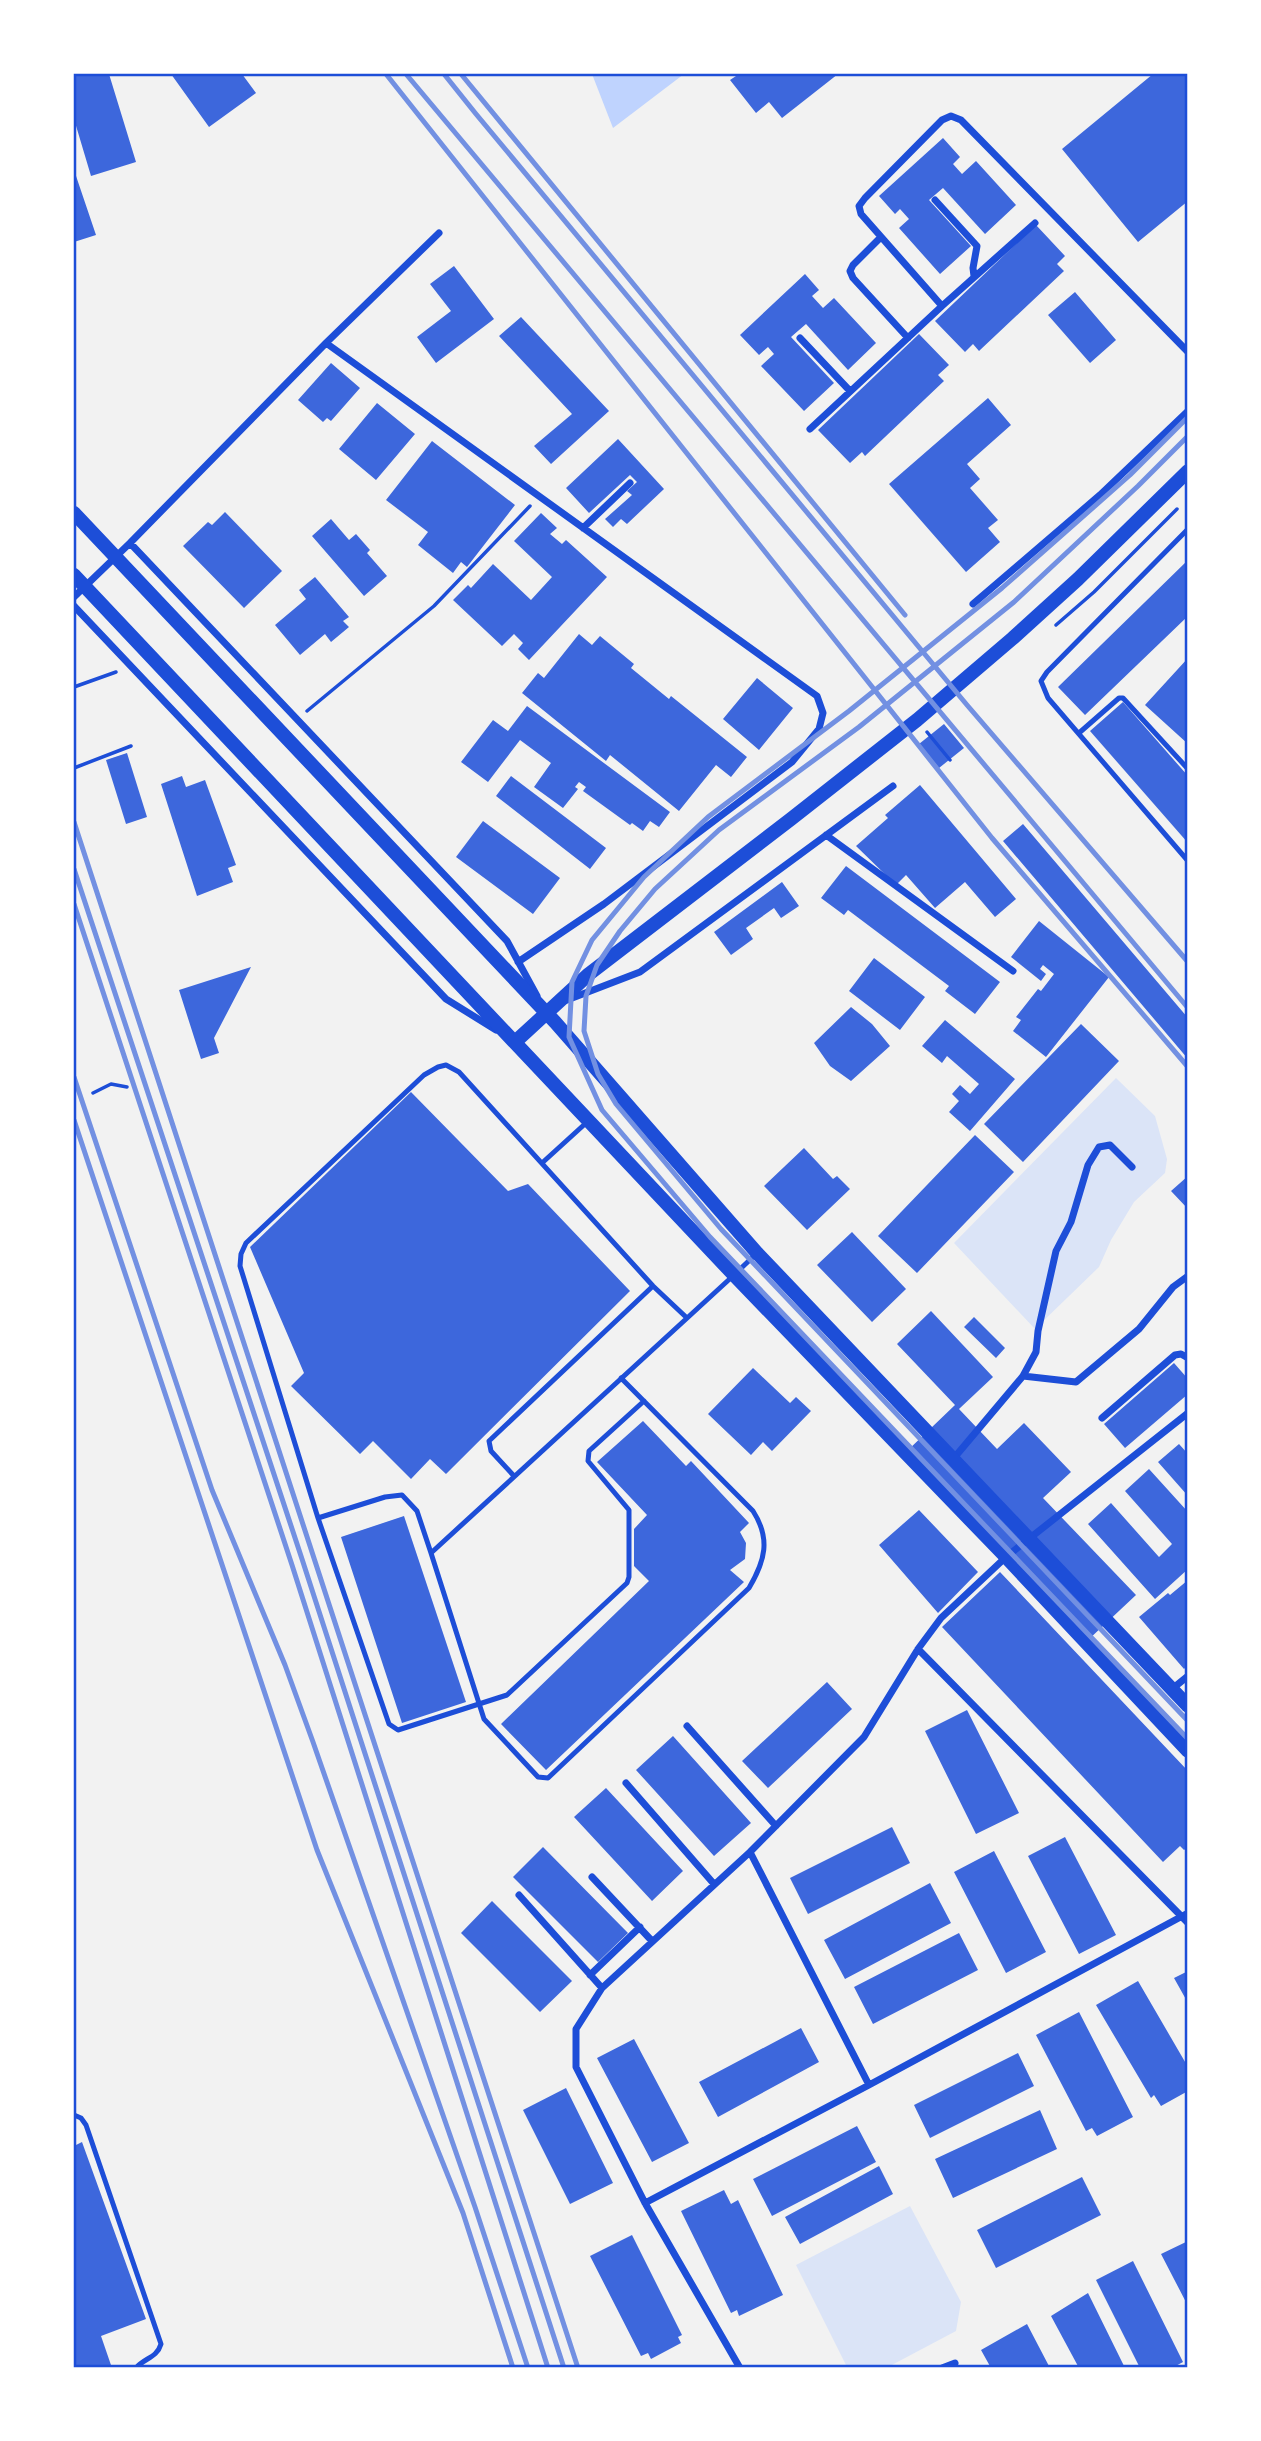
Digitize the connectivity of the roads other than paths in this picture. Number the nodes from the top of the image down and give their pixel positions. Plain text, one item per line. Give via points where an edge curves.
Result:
1 (936, 200) dead end
2 (1035, 223) dead end
3 (439, 233) dead end
4 (881, 237) junction
5 (974, 276) junction
6 (942, 306) junction
7 (800, 338) dead end
8 (908, 338) junction
9 (326, 343) junction
10 (1188, 352) edge
11 (850, 391) junction
12 (1188, 411) edge
13 (810, 429) dead end
14 (1188, 471) edge
15 (630, 483) dead end
16 (74, 513) edge
17 (583, 528) junction
18 (1188, 529) edge
19 (130, 543) junction
20 (74, 575) edge
21 (74, 597) edge
22 (973, 604) dead end
23 (74, 606) edge
24 (1079, 733) junction
25 (1188, 769) edge
26 (893, 786) dead end
27 (826, 835) junction
28 (1188, 861) edge
29 (519, 962) junction
30 (1013, 971) dead end
31 (551, 1008) junction
32 (515, 1041) junction
33 (589, 1120) junction
34 (542, 1163) junction
35 (1132, 1167) dead end
36 (757, 1253) junction
37 (734, 1275) junction
38 (1188, 1276) edge
39 (653, 1286) junction
40 (687, 1318) junction
41 (1188, 1358) edge
42 (1023, 1376) junction
43 (621, 1378) junction
44 (644, 1401) junction
45 (1188, 1413) edge
46 (1102, 1418) dead end
47 (954, 1458) junction
48 (514, 1476) junction
49 (318, 1518) junction
50 (1029, 1538) junction
51 (431, 1553) junction
52 (1006, 1557) junction
53 (918, 1649) junction
54 (1188, 1676) edge
55 (1172, 1690) junction
56 (479, 1705) junction
57 (1188, 1706) edge
58 (687, 1726) dead end
59 (1188, 1751) edge
60 (626, 1783) dead end
61 (776, 1826) junction
62 (750, 1852) junction
63 (592, 1877) dead end
64 (714, 1884) junction
65 (519, 1895) dead end
66 (1186, 1918) edge
67 (639, 1927) junction
68 (652, 1941) junction
69 (590, 1975) junction
70 (602, 1987) junction
71 (869, 2085) junction
72 (74, 2115) edge
73 (645, 2203) junction
74 (955, 2363) dead end
75 (136, 2368) edge
76 (740, 2368) edge
77 (942, 2368) edge

1 - 5 street via 976,246
2 - 5 street
3 - 9 street
4 - 6 street
4 - 8 street via 850,271
4 - 10 street via 859,206 951,116 961,120
5 - 6 street
6 - 8 street
7 - 11 street
8 - 11 street
9 - 17 street
9 - 19 street
11 - 13 street
12 - 22 street via 1100,495
14 - 31 main road via 1068,587 917,720
15 - 17 street
16 - 31 main road via 492,956
17 - 29 street via 817,695 823,713 819,729 792,762
18 - 24 lane via 1041,681 1048,698
19 - 21 street
19 - 29 street via 507,941
20 - 32 main road
23 - 32 street via 446,999
24 - 25 lane via 1123,698
24 - 28 lane
26 - 27 street
27 - 30 street
27 - 31 street via 640,972
29 - 31 street
31 - 32 main road
31 - 36 main road
32 - 33 main road
33 - 34 lane
33 - 37 main road
34 - 39 lane
34 - 49 lane via 459,1072 446,1065 438,1067 424,1075 246,1243 240,1266
35 - 42 street via 1110,1144 1099,1147 1088,1165 1056,1251 1036,1352
36 - 37 lane
36 - 47 main road
37 - 40 lane
37 - 52 main road
38 - 42 street via 1173,1287 1139,1329 1076,1382
39 - 40 lane
39 - 48 lane via 489,1441 491,1451
40 - 43 lane
41 - 46 street via 1175,1355
42 - 47 street
43 - 44 lane
43 - 48 lane
44 - 56 lane via 587,1456 629,1510 627,1583 507,1695
44 - 56 lane via 759,1520 765,1547 758,1572 749,1588 548,1777 538,1777 488,1725
45 - 50 street
47 - 50 main road
48 - 51 lane
49 - 51 lane via 402,1495 417,1511
49 - 56 lane via 389,1724 398,1730
50 - 52 street
50 - 55 main road
51 - 56 lane
52 - 53 street via 942,1618
52 - 59 main road
53 - 61 street via 864,1737
53 - 66 street
54 - 55 street
55 - 57 main road
58 - 61 street
60 - 64 street
61 - 62 street
62 - 64 street
62 - 71 street
63 - 67 street
64 - 68 street
65 - 69 street
66 - 71 street
67 - 68 street
67 - 69 street
68 - 70 street
69 - 70 street
70 - 73 street via 576,2029 576,2067
71 - 73 street
72 - 75 lane via 86,2124 161,2344 152,2358
73 - 76 street
74 - 77 street

